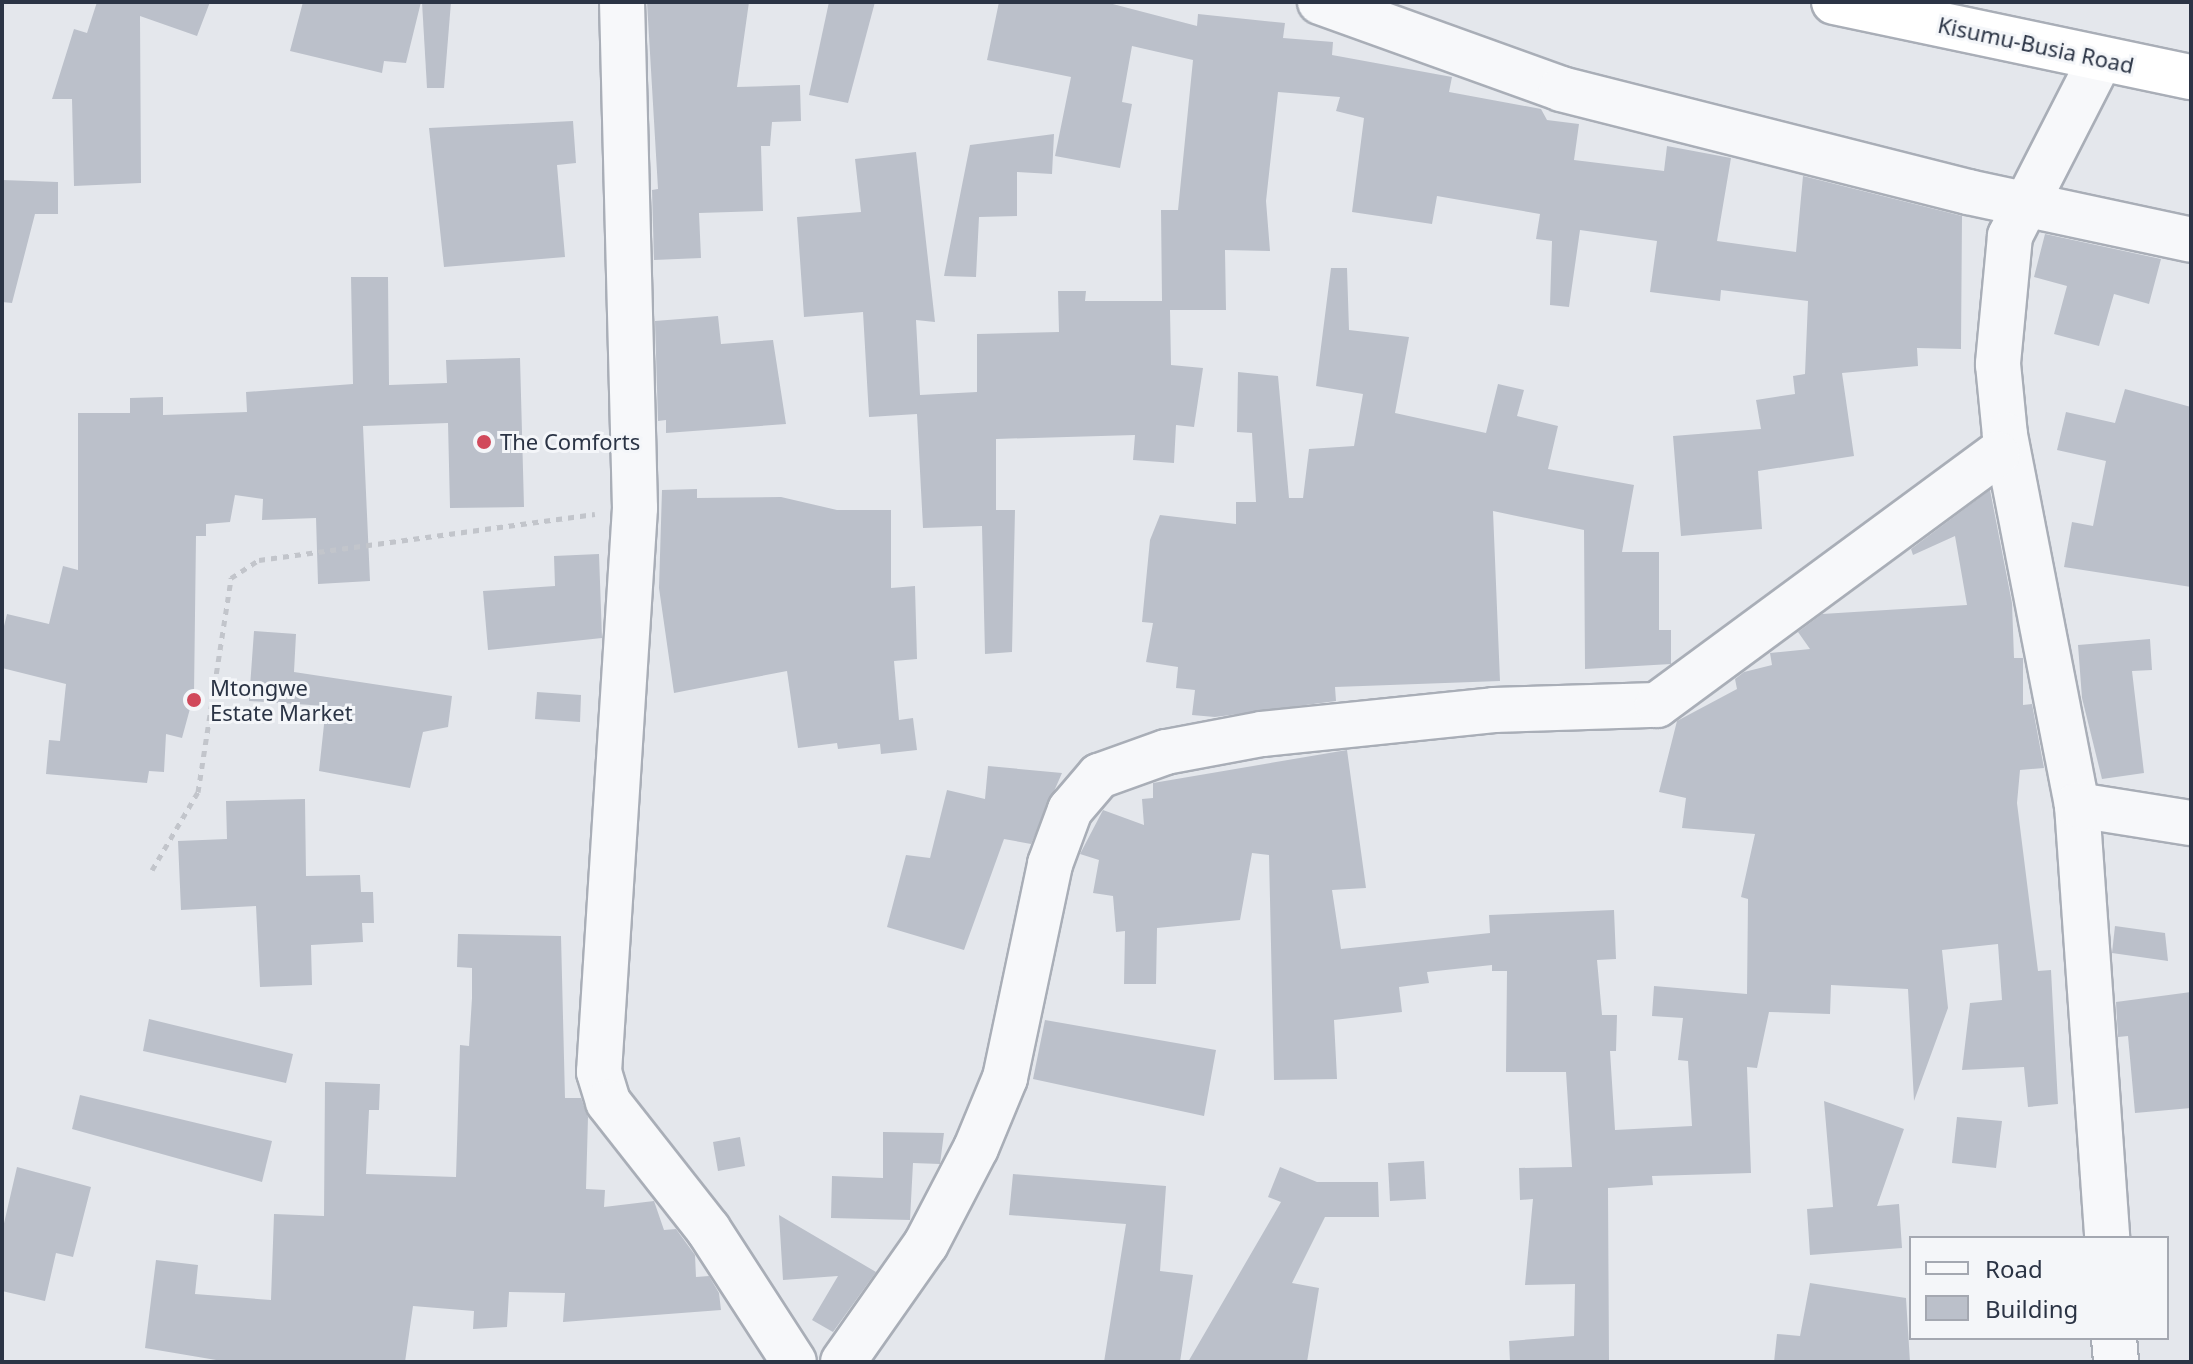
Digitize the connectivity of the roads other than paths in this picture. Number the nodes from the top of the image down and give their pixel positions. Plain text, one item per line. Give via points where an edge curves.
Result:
1 (622, 2) edge
2 (1320, 2) edge
3 (1834, 2) edge
4 (2100, 60) junction
5 (2191, 77) edge
6 (2021, 204) junction
7 (2191, 240) edge
8 (1997, 454) dead end
9 (2077, 805) junction
10 (2191, 823) edge
11 (2107, 1236) edge
12 (2114, 1340) edge
13 (794, 1362) edge
14 (843, 1362) edge
15 (2116, 1362) edge

1 - 13 street via 635,508 599,1072 608,1102 708,1229
2 - 6 street via 1561,89
3 - 4 highway, Kisumu-Busia Road
4 - 5 highway, Kisumu-Busia Road
4 - 6 street
6 - 7 street
6 - 9 street via 2010,236 1998,364 2005,435
8 - 14 street via 1657,705 1494,710 1262,734 1166,752 1099,776 1070,810 1050,864 1005,1078 976,1148 926,1244
9 - 10 street
9 - 11 street
12 - 15 street

